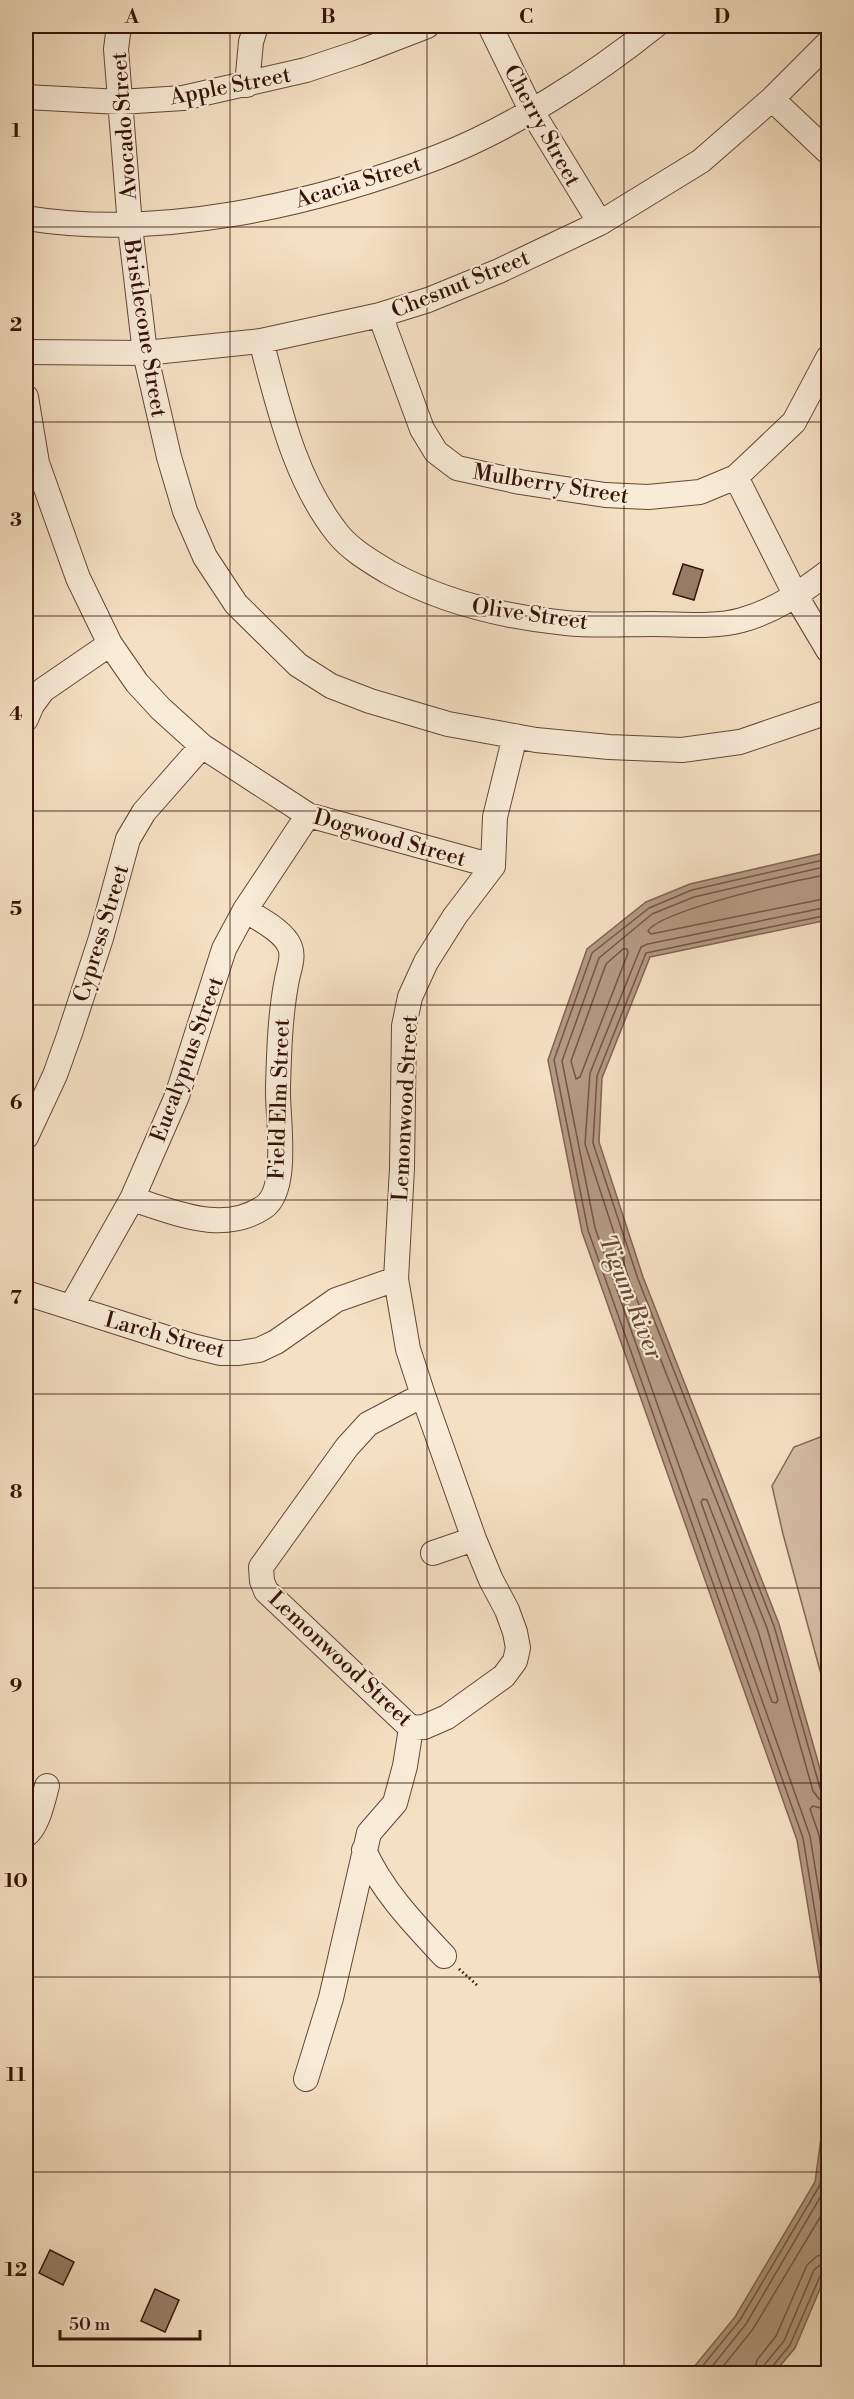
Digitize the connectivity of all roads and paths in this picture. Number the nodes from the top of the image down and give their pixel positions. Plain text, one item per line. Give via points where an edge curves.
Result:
1 (119, 26) edge
2 (256, 26) edge
3 (427, 26) edge
4 (490, 26) edge
5 (655, 26) edge
6 (828, 43) edge
7 (247, 85) junction
8 (26, 97) edge
9 (772, 99) junction
10 (120, 102) junction
11 (531, 110) junction
12 (828, 152) edge
13 (26, 218) edge
14 (600, 223) junction
15 (130, 226) junction
16 (380, 315) junction
17 (261, 341) junction
18 (26, 352) edge
19 (145, 353) junction
20 (828, 358) edge
21 (26, 397) edge
22 (31, 465) edge
23 (736, 477) junction
24 (828, 572) edge
25 (796, 596) junction
26 (110, 644) junction
27 (828, 650) edge
28 (828, 712) edge
29 (26, 719) edge
30 (514, 736) junction
31 (202, 746) junction
32 (308, 815) junction
33 (493, 866) junction
34 (245, 910) junction
35 (26, 1137) edge
36 (132, 1199) junction
37 (396, 1279) junction
38 (26, 1293) edge
39 (71, 1307) junction
40 (423, 1395) junction
41 (474, 1539) junction
42 (433, 1554) dead end
43 (411, 1728) junction
44 (47, 1786) dead end
45 (26, 1834) edge
46 (364, 1850) junction
47 (444, 1956) dead end
48 (306, 2079) dead end

1 - 10 street, Avocado Street via 116,49
2 - 7 street
3 - 7 street, Apple Street via 306,70
4 - 11 street, Cherry Street
5 - 11 street, Acacia Street via 619,55
6 - 9 street, Chesnut Street
7 - 10 street, Apple Street via 183,98
8 - 10 street, Apple Street
9 - 12 street
9 - 14 street, Chesnut Street via 701,160
10 - 15 street, Avocado Street
11 - 14 street, Cherry Street
11 - 15 street, Acacia Street via 439,156 300,200 208,219
13 - 15 street, Acacia Street
14 - 16 street, Chesnut Street via 466,285
15 - 19 street, Bristlecone Street
16 - 17 street, Chesnut Street
16 - 23 street, Mulberry Street via 422,429 436,452 457,468 605,495 648,497 700,492
17 - 19 street, Chesnut Street
17 - 25 street, Olive Street via 285,427 312,495 347,543 364,558 405,581 453,601 502,614 567,623 714,625 742,620
18 - 19 street, Chesnut Street
19 - 30 street, Bristlecone Street via 185,511 205,557 236,604 298,665 331,686 448,724
20 - 23 street, Mulberry Street via 794,422
21 - 22 street, Dogwood Street
22 - 26 street, Dogwood Street
23 - 25 street
24 - 25 street, Olive Street
25 - 27 street
26 - 29 street via 43,690
26 - 31 street, Dogwood Street via 161,710
28 - 30 street, Bristlecone Street via 740,742 682,750 609,747
30 - 33 street via 495,817
31 - 32 street, Dogwood Street
31 - 35 street, Cypress Street via 144,812 128,839 73,1024
32 - 33 street, Dogwood Street
32 - 34 street, Eucalyptus Street
33 - 37 street, Lemonwood Street via 454,916 410,997 404,1026
34 - 36 street, Eucalyptus Street via 224,949 177,1096
34 - 36 street, Field Elm Street via 283,936 292,955 279,1045 280,1155 274,1191 262,1208 225,1221 188,1216
36 - 39 street, Eucalyptus Street
37 - 39 street, Larch Street via 336,1300 276,1342 239,1353 192,1346
37 - 40 street, Lemonwood Street via 408,1349
38 - 39 street, Larch Street
40 - 41 street, Lemonwood Street
40 - 43 street, Lemonwood Street via 368,1424 261,1568 266,1591
41 - 42 street
41 - 43 street, Lemonwood Street via 516,1632 515,1661 504,1676 447,1717
43 - 46 street via 395,1803 369,1833
44 - 45 street
46 - 47 street via 381,1882
46 - 48 street via 332,1998

